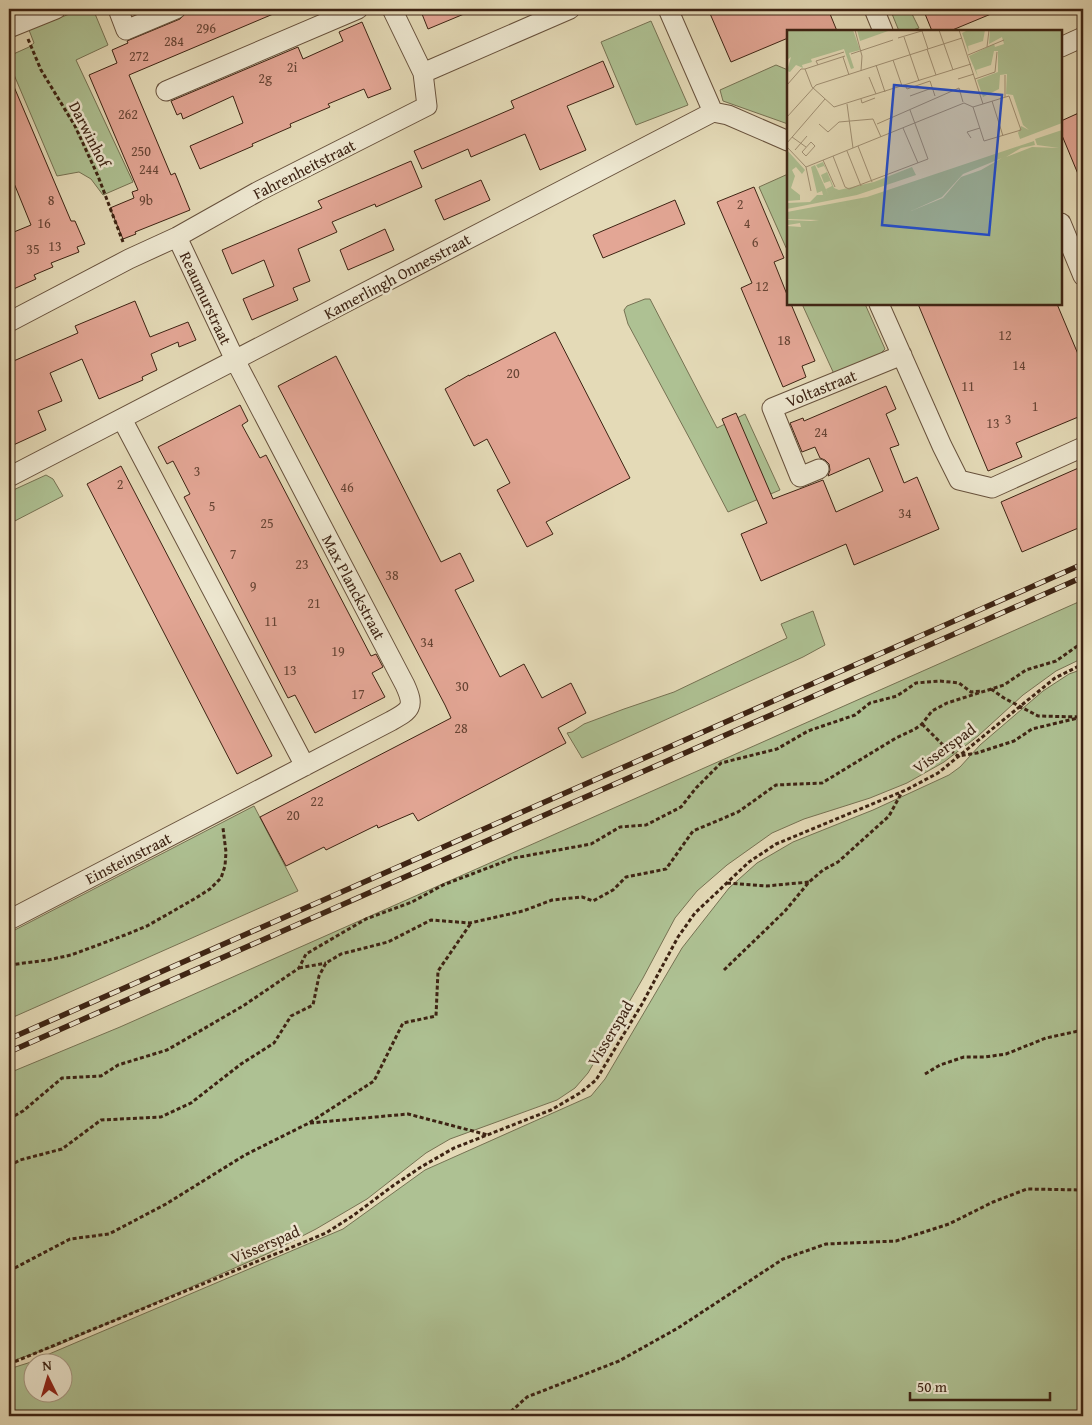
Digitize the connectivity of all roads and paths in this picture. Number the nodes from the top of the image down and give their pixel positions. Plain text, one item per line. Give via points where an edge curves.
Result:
1 (56, 9) edge
2 (118, 9) edge
3 (176, 9) edge
4 (358, 9) edge
5 (392, 9) edge
6 (570, 9) edge
7 (668, 9) edge
8 (874, 9) edge
9 (15, 25) edge
10 (883, 30) edge
11 (1083, 37) edge
12 (1062, 47) edge
13 (422, 73) junction
14 (166, 91) dead end
15 (713, 112) junction
16 (787, 141) edge
17 (1062, 225) edge
18 (177, 237) junction
19 (129, 260) junction
20 (1083, 276) edge
21 (879, 305) edge
22 (9, 322) edge
23 (902, 355) junction
24 (235, 360) junction
25 (122, 419) junction
26 (1083, 447) edge
27 (819, 469) dead end
28 (9, 477) edge
29 (1083, 642) edge
30 (1083, 664) edge
31 (992, 689) junction
32 (1020, 706) junction
33 (1083, 717) edge
34 (922, 724) junction
35 (958, 756) junction
36 (305, 766) junction
37 (902, 791) junction
38 (248, 796) joint
39 (220, 810) junction
40 (810, 882) junction
41 (726, 883) junction
42 (9, 920) edge
43 (472, 922) junction
44 (326, 963) junction
45 (9, 965) edge
46 (299, 968) junction
47 (724, 970) dead end
48 (1083, 1030) edge
49 (925, 1074) dead end
50 (9, 1118) edge
51 (309, 1123) junction
52 (488, 1135) junction
53 (9, 1166) edge
54 (1083, 1190) edge
55 (9, 1271) edge
56 (9, 1364) edge
57 (506, 1416) edge

1 - 9 street
2 - 3 street via 126,30
4 - 14 street
5 - 13 street
6 - 13 street
7 - 15 street
8 - 10 street
9 - 19 path, Darwinhof via 75,126 98,176
11 - 12 street
13 - 18 street, Fahrenheitstraat via 427,106 257,192
15 - 16 street via 728,115
15 - 24 street, Kamerlingh Onnesstraat
17 - 20 street
18 - 19 street, Fahrenheitstraat
18 - 24 street, Reaumurstraat
19 - 22 street, Fahrenheitstraat
21 - 23 street
23 - 26 street via 959,480 992,488
23 - 27 street, Voltastraat via 772,408 800,476
24 - 25 street, Kamerlingh Onnesstraat
24 - 36 street, Max Planckstraat via 411,700 411,706 404,714
25 - 28 street, Kamerlingh Onnesstraat
25 - 36 street
29 - 31 path via 1056,661 1026,670
30 - 32 path, Visserspad via 1055,678
31 - 32 path
31 - 34 path via 947,703 932,712
31 - 46 path via 971,692 959,683 916,683 897,696 870,703 854,714 808,731 777,749 722,763 681,807 646,825 620,827 591,844 514,858 366,919 306,954
32 - 33 path via 1038,716
32 - 35 path, Visserspad
33 - 35 path via 1032,729 1014,741
34 - 35 path
34 - 43 path via 822,782 776,785 738,812 693,830 666,869 626,877 613,890 593,901 582,897 552,900 522,911
35 - 37 path, Visserspad via 938,773
36 - 38 street, Max Planckstraat
37 - 40 path via 889,816 838,862
37 - 41 path, Visserspad via 776,844
38 - 39 street, Einsteinstraat
39 - 42 street, Einsteinstraat
39 - 45 path via 225,866 221,878 210,889 126,935 71,955
40 - 41 path via 766,886
40 - 47 path via 786,911
41 - 52 path, Visserspad via 695,913 678,937 596,1080 551,1110
43 - 44 path via 431,920 388,942 341,954
43 - 51 path via 438,971 436,1016 403,1023 374,1081
44 - 46 path
44 - 53 path via 319,976 313,1005 291,1016 274,1043 241,1064 192,1104 161,1117 101,1120 62,1149
46 - 50 path via 243,1006 167,1050 118,1065 101,1076 62,1078 23,1111
48 - 49 path via 1046,1038 1006,1054 964,1057
51 - 52 path via 408,1114
51 - 55 path via 245,1155 166,1204 109,1234 70,1239
52 - 56 path, Visserspad via 454,1148 421,1167 326,1233
54 - 57 path via 1027,1189 948,1224 896,1241 826,1244 783,1259 678,1328 619,1361 527,1397

